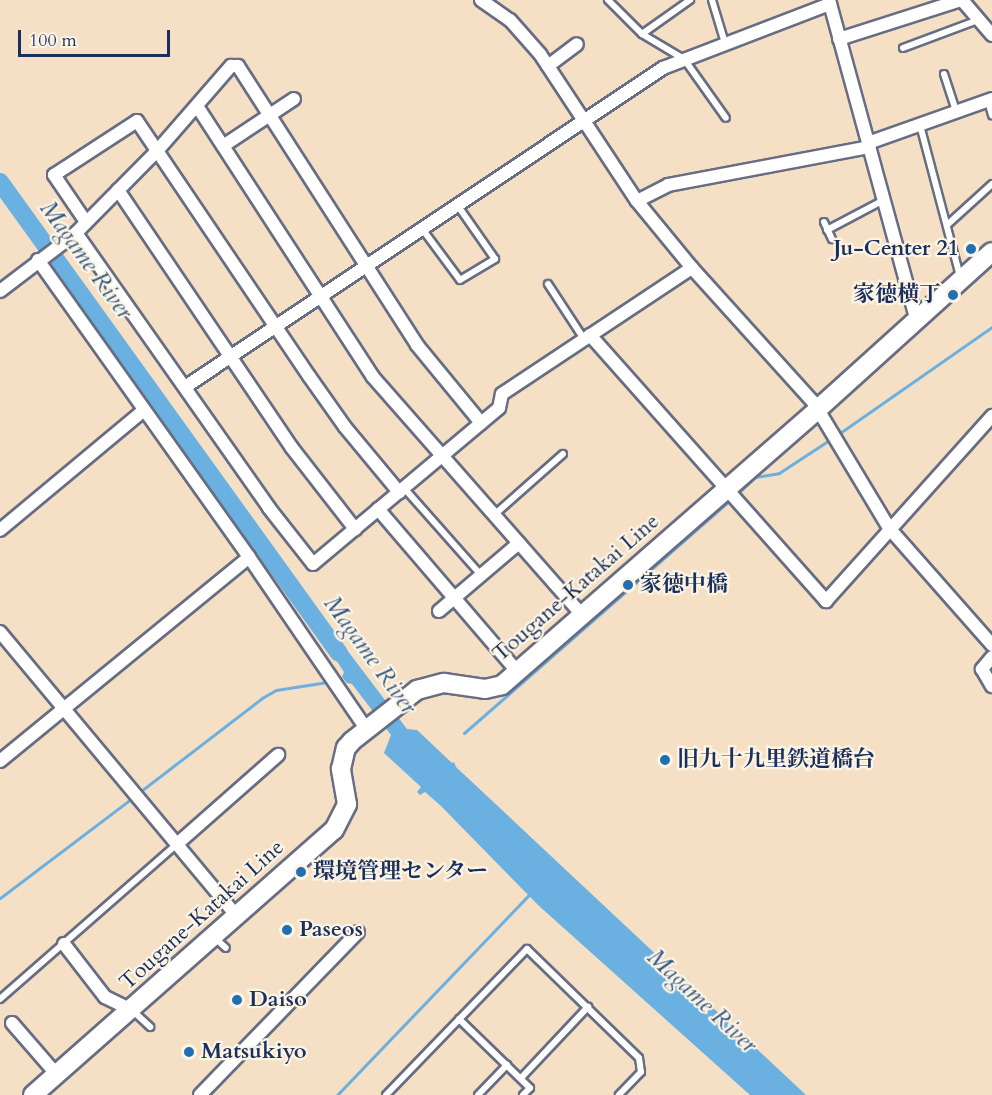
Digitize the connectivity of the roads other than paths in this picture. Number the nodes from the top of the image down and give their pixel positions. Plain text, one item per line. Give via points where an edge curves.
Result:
1 (481, 0) edge
2 (608, 0) edge
3 (690, 0) edge
4 (712, 0) edge
5 (964, 1) edge
6 (830, 2) edge
7 (979, 20) junction
8 (642, 34) junction
9 (992, 35) edge
10 (840, 39) junction
11 (725, 43) junction
12 (577, 44) dead end
13 (903, 48) dead end
14 (684, 59) junction
15 (548, 66) junction
16 (944, 74) dead end
17 (294, 99) dead end
18 (990, 100) edge
19 (197, 106) junction
20 (956, 112) junction
21 (269, 115) junction
22 (992, 115) edge
23 (726, 118) dead end
24 (584, 122) junction
25 (920, 126) junction
26 (869, 145) junction
27 (223, 146) junction
28 (157, 151) junction
29 (992, 184) edge
30 (118, 190) junction
31 (884, 200) junction
32 (637, 201) junction
33 (458, 206) junction
34 (86, 222) junction
35 (824, 222) dead end
36 (947, 225) junction
37 (423, 230) junction
38 (827, 230) junction
39 (76, 233) junction
40 (832, 240) dead end
41 (992, 252) edge
42 (46, 255) junction
43 (367, 267) junction
44 (692, 268) junction
45 (961, 280) junction
46 (548, 284) dead end
47 (0, 291) edge
48 (321, 297) junction
49 (917, 321) junction
50 (275, 327) junction
51 (588, 337) junction
52 (229, 358) junction
53 (184, 387) junction
54 (818, 409) junction
55 (144, 410) junction
56 (991, 420) edge
57 (481, 423) junction
58 (563, 454) dead end
59 (442, 456) junction
60 (401, 490) junction
61 (732, 494) junction
62 (378, 509) junction
63 (494, 514) junction
64 (890, 528) junction
65 (355, 529) junction
66 (0, 530) edge
67 (519, 543) junction
68 (249, 557) junction
69 (481, 575) junction
70 (454, 598) junction
71 (439, 610) dead end
72 (581, 614) junction
73 (0, 632) edge
74 (992, 645) edge
75 (992, 657) edge
76 (517, 671) junction
77 (992, 686) edge
78 (64, 707) junction
79 (367, 730) junction
80 (278, 754) dead end
81 (0, 761) edge
82 (177, 844) junction
83 (237, 916) junction
84 (358, 932) dead end
85 (64, 944) junction
86 (0, 999) edge
87 (588, 1007) junction
88 (132, 1010) junction
89 (459, 1019) junction
90 (12, 1023) dead end
91 (150, 1027) dead end
92 (507, 1065) junction
93 (57, 1075) junction
94 (521, 1078) junction
95 (33, 1095) edge
96 (200, 1095) edge
97 (386, 1095) edge
98 (478, 1095) edge
99 (523, 1095) edge
100 (619, 1095) edge

1 - 15 street via 510,20
2 - 8 lane
3 - 8 lane
4 - 11 lane
5 - 7 street
5 - 10 street
6 - 10 street
6 - 11 street
7 - 9 street
7 - 13 lane
8 - 14 lane
10 - 26 street
11 - 14 street
12 - 15 street
14 - 23 lane
14 - 24 street via 663,68
15 - 24 street
16 - 20 lane
17 - 21 street
18 - 20 street
18 - 22 lane
19 - 21 street via 231,66 238,66
19 - 27 street
19 - 28 street
20 - 25 street
21 - 27 street
21 - 43 street
24 - 32 street
24 - 33 street
25 - 26 street
25 - 36 lane
26 - 31 street
26 - 32 street via 668,185
27 - 48 street
28 - 30 street
28 - 34 street via 137,121 54,175
28 - 50 street
29 - 36 lane
30 - 34 street
30 - 52 street
31 - 38 lane
31 - 49 street
32 - 44 street
33 - 37 street
33 - 37 lane via 495,259 460,280
34 - 39 street
35 - 38 lane
36 - 45 lane
37 - 43 street
38 - 40 lane
39 - 42 street
39 - 53 street
41 - 45 main road, Tougane-Katakai Line
42 - 47 street
42 - 55 street
43 - 48 street
43 - 57 street via 417,345
44 - 51 street
44 - 54 street
45 - 49 main road, Tougane-Katakai Line
46 - 51 lane
48 - 50 street
48 - 59 street via 373,377
49 - 54 main road, Tougane-Katakai Line
50 - 52 street
50 - 60 street via 345,427
51 - 57 street via 502,394 499,408
51 - 61 street
52 - 53 street
52 - 65 street
53 - 65 street via 313,564
54 - 61 main road, Tougane-Katakai Line
54 - 64 street
55 - 66 street
55 - 68 street
56 - 64 street
57 - 59 street
58 - 63 lane
59 - 60 street
59 - 63 street
60 - 62 street
60 - 69 lane
61 - 64 street via 826,601
61 - 72 main road, Tougane-Katakai Line
62 - 65 street
62 - 70 street
63 - 67 street
64 - 74 street
67 - 69 street
67 - 72 street
68 - 78 street
68 - 79 street
69 - 70 street
70 - 71 street
70 - 76 street
72 - 76 main road, Tougane-Katakai Line
73 - 78 street
75 - 77 street via 982,669
76 - 79 main road, Tougane-Katakai Line via 493,688 444,683 417,690
78 - 81 street
78 - 82 street
79 - 83 main road, Tougane-Katakai Line via 342,756 346,804 334,830
80 - 82 street
82 - 83 street
82 - 85 lane
83 - 88 main road, Tougane-Katakai Line via 219,942
84 - 96 street
85 - 86 lane
85 - 88 street via 105,997
87 - 89 lane via 527,949
87 - 94 lane
87 - 100 lane via 639,1058 640,1072
88 - 91 lane
88 - 93 main road, Tougane-Katakai Line
89 - 92 lane
89 - 97 lane
90 - 93 street
92 - 94 lane
92 - 98 lane
93 - 95 main road, Tougane-Katakai Line
94 - 99 lane via 530,1088

